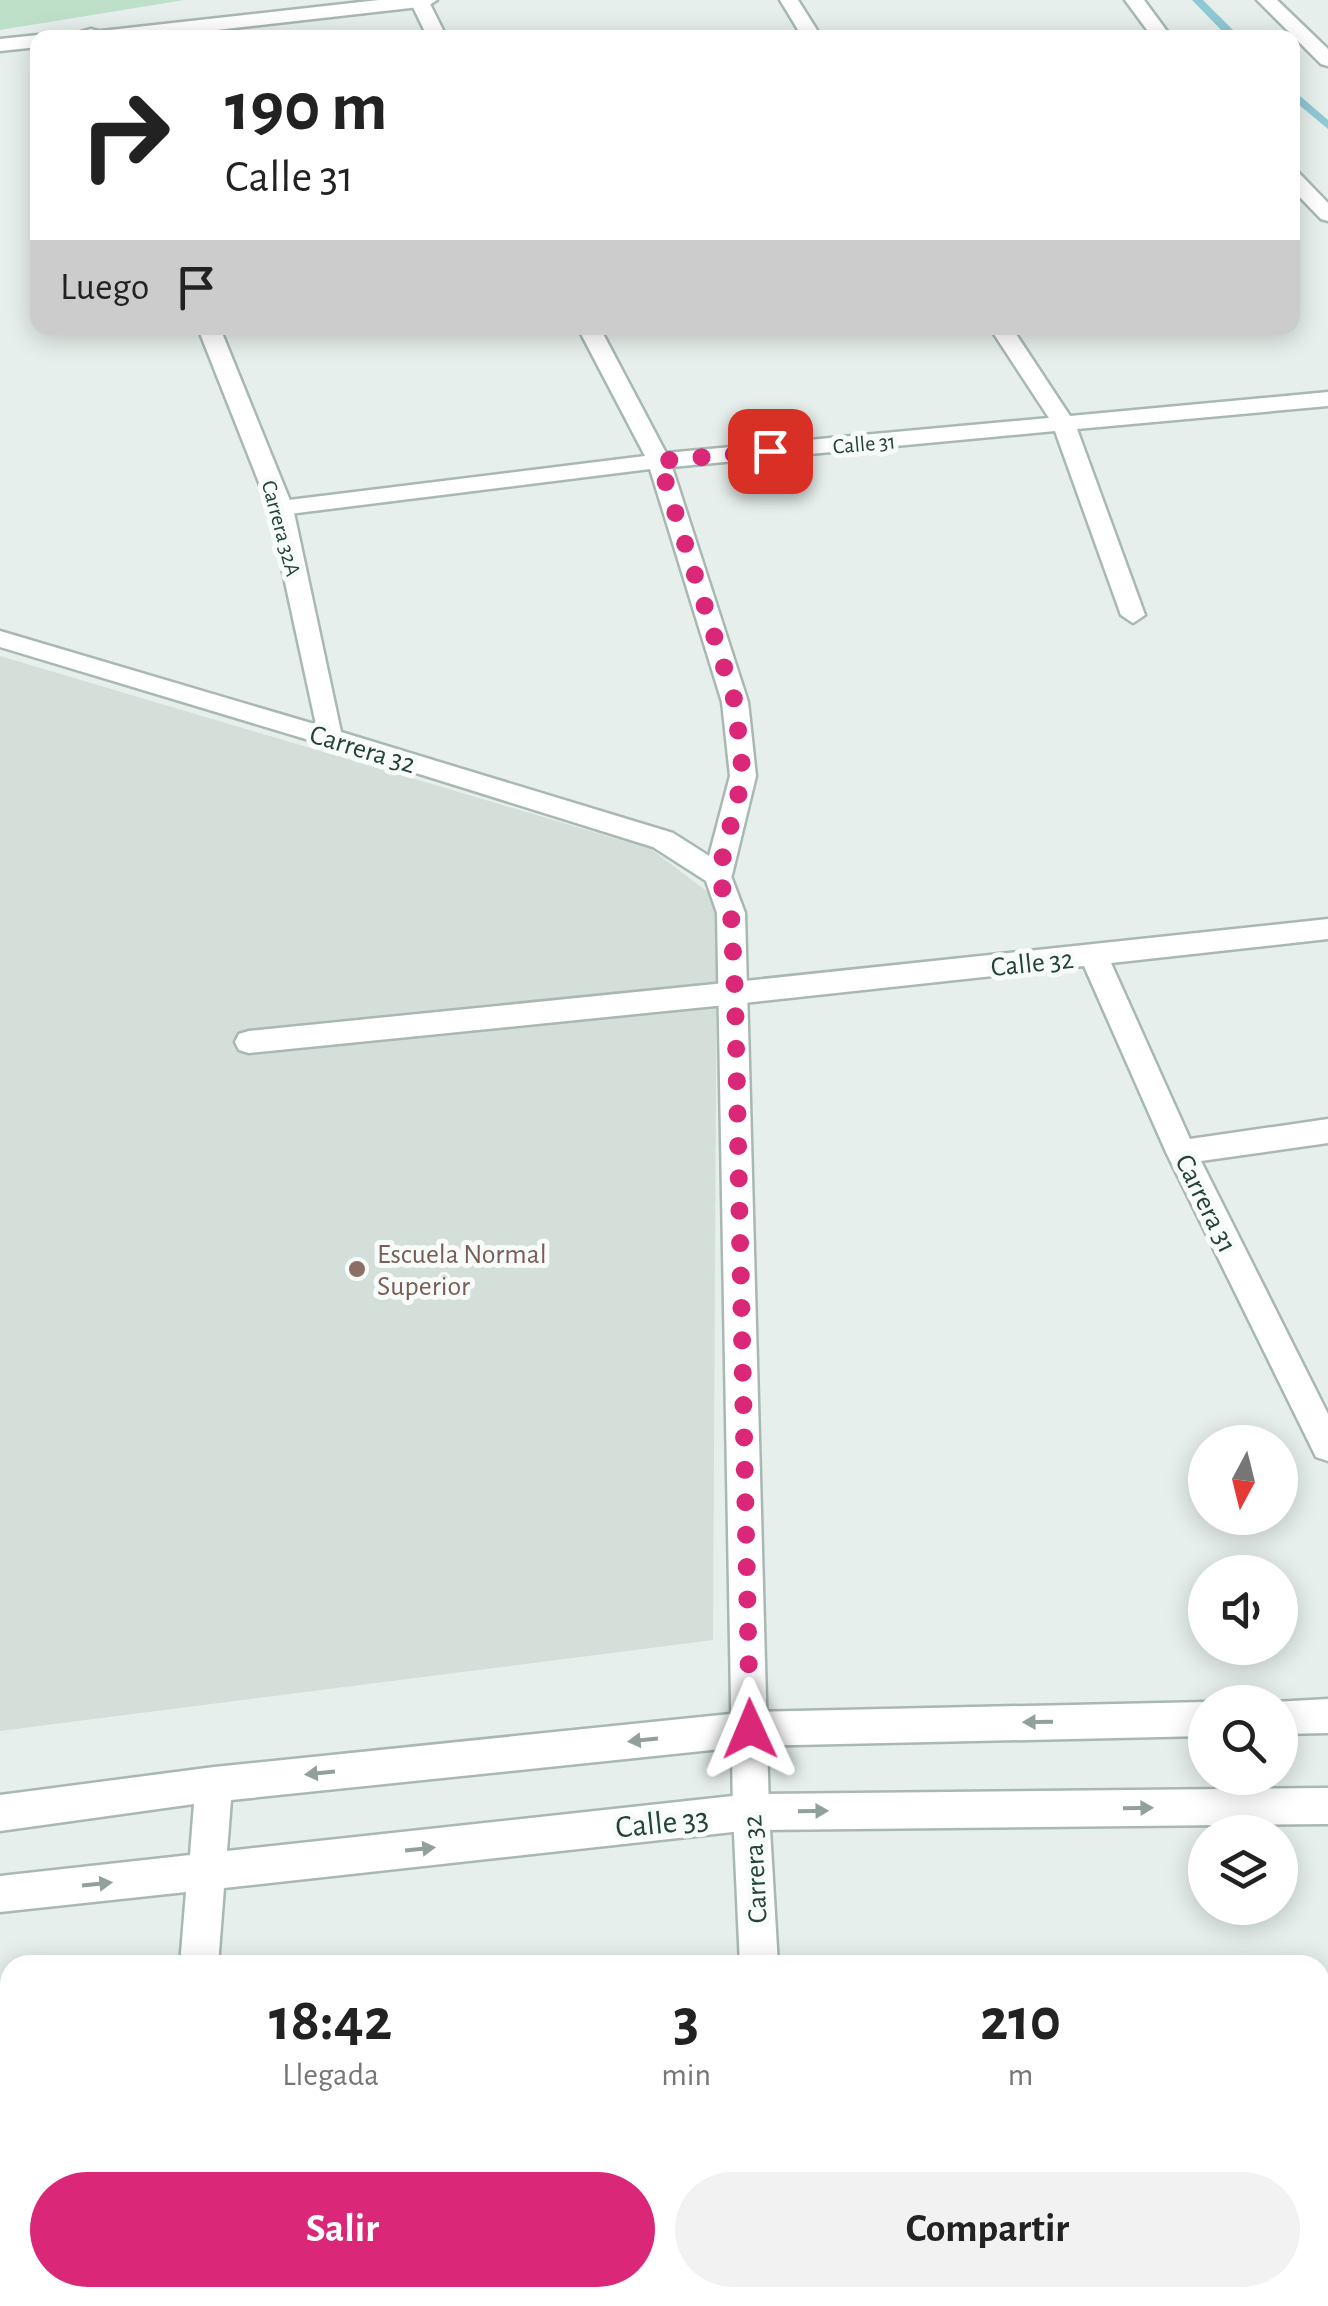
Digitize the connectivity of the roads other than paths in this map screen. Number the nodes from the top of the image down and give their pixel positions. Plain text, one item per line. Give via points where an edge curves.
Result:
1 (419, 0) edge
2 (428, 0) edge
3 (789, 0) edge
4 (1134, 0) edge
5 (1266, 0) edge
6 (146, 30) edge
7 (434, 30) edge
8 (809, 30) edge
9 (1157, 30) edge
10 (1297, 30) edge
11 (1300, 33) edge
12 (30, 42) edge
13 (0, 45) edge
14 (1328, 60) edge
15 (1300, 186) edge
16 (1328, 216) edge
17 (212, 335) edge
18 (594, 335) edge
19 (1006, 335) edge
20 (1328, 399) edge
21 (1064, 424) junction
22 (659, 461) junction
23 (281, 508) junction
24 (1133, 614) dead end
25 (0, 639) edge
26 (329, 737) junction
27 (718, 876) junction
28 (1328, 928) edge
29 (1093, 956) junction
30 (735, 993) junction
31 (249, 1042) dead end
32 (1328, 1131) edge
33 (1181, 1152) junction
34 (1328, 1447) edge
35 (1328, 1716) edge
36 (1298, 1717) edge
37 (1188, 1718) edge
38 (750, 1729) junction
39 (214, 1784) junction
40 (1328, 1806) edge
41 (751, 1812) junction
42 (0, 1813) edge
43 (207, 1873) junction
44 (0, 1894) edge
45 (200, 1955) edge
46 (759, 1955) edge

1 - 2 street
1 - 6 street
1 - 7 street
3 - 8 street
4 - 9 street
5 - 10 street
11 - 14 street
12 - 13 street
15 - 16 street
17 - 23 street, Carrera 32A
18 - 22 street, Carrera 32
19 - 21 street
20 - 21 street, Calle 31
21 - 22 street, Calle 31
21 - 24 street
22 - 23 street, Calle 31
22 - 27 street, Carrera 32 via 735,702 743,776
23 - 26 street, Carrera 32A
25 - 26 street, Carrera 32
26 - 27 street, Carrera 32 via 663,840
27 - 30 street, Carrera 32 via 731,913
28 - 29 street, Calle 32
29 - 30 street, Calle 32
29 - 33 street, Carrera 31
30 - 31 street, Calle 32
30 - 38 street, Carrera 32
32 - 33 street
33 - 34 street, Carrera 31
35 - 36 street
37 -> 38 street
38 -> 39 street
38 - 41 street, Carrera 32
39 - 42 street
39 - 43 street
41 -> 40 street, Calle 33
43 -> 41 street, Calle 33
41 - 46 street, Carrera 32
44 -> 43 street, Calle 33
43 - 45 street

